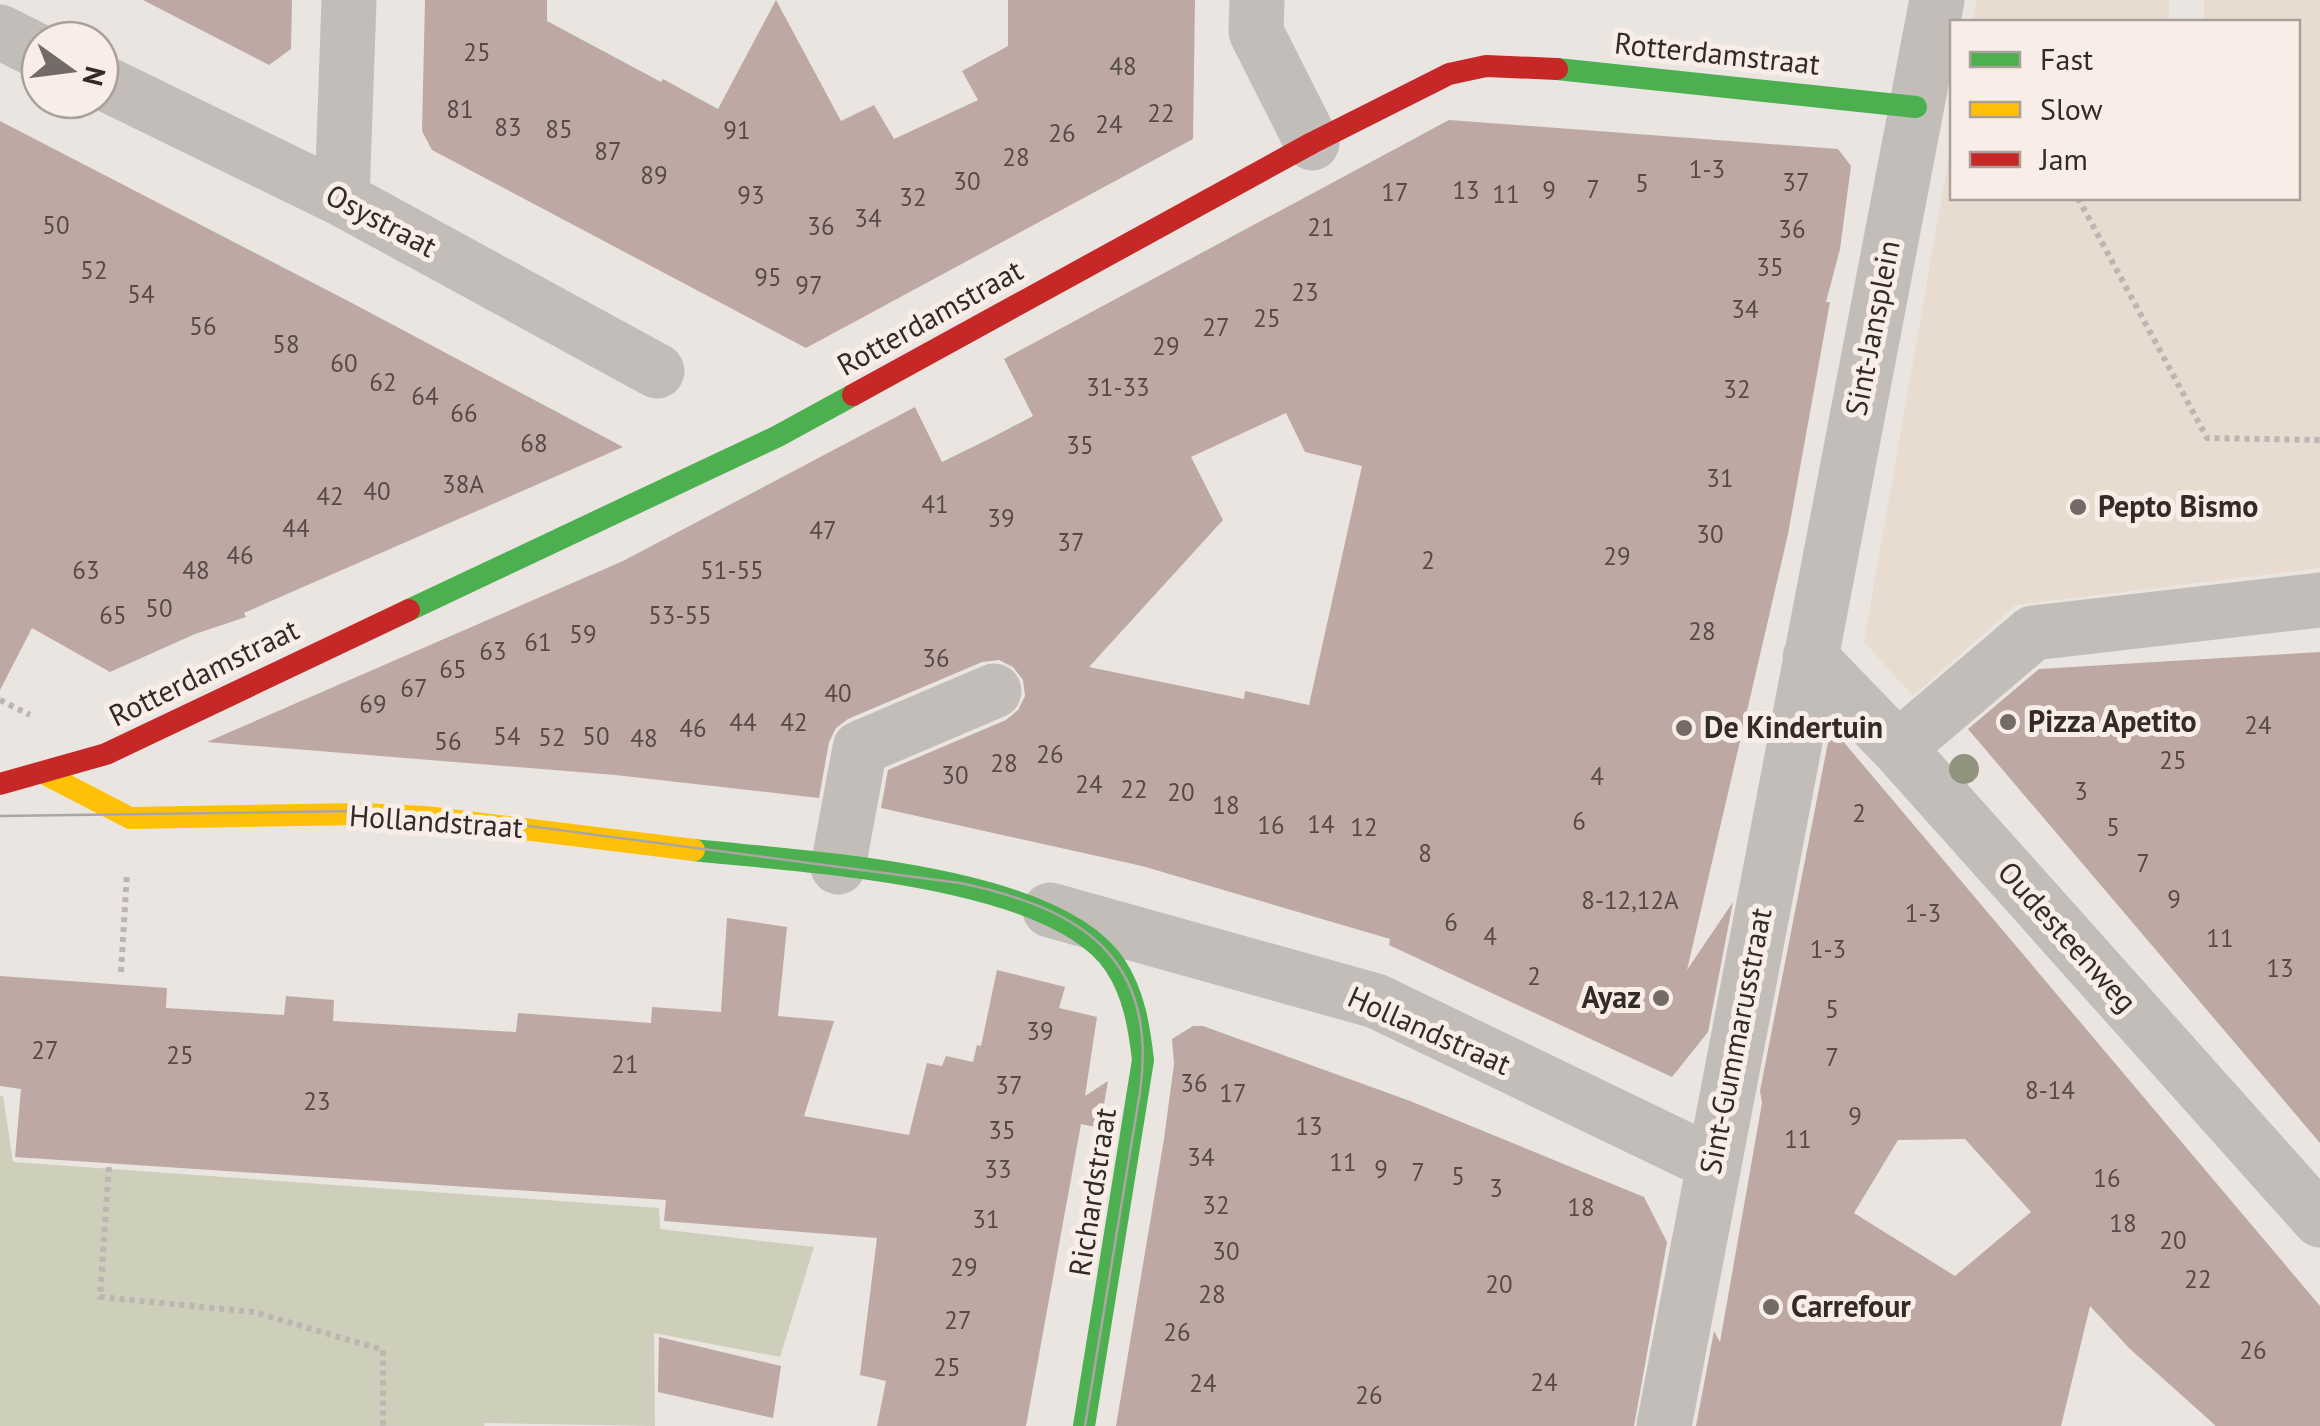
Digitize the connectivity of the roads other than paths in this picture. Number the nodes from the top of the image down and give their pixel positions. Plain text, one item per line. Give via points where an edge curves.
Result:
1 (349, 0) edge
2 (1257, 0) edge
3 (1937, 0) edge
4 (120, 91) edge
5 (1916, 107) junction
6 (1312, 143) junction
7 (342, 200) junction
8 (658, 371) dead end
9 (2320, 600) edge
10 (1810, 656) junction
11 (994, 691) dead end
12 (1898, 748) junction
13 (43, 773) junction
14 (0, 784) edge
15 (838, 867) junction
16 (1018, 900) junction
17 (1120, 970) joint
18 (1712, 1163) junction
19 (2320, 1220) edge
20 (1084, 1426) edge
21 (1664, 1426) edge

1 - 7 street
2 - 6 street via 1256,32
3 - 5 street, Sint-Jansplein
4 - 7 street, Osystraat
5 - 6 street, Rotterdamstraat via 1486,66 1450,74
5 - 10 street, Sint-Jansplein
6 - 13 street, Rotterdamstraat via 778,436 106,754
7 - 8 street, Osystraat
9 - 12 street via 2033,633
10 - 12 street, Oudesteenweg
10 - 18 street, Sint-Gummarusstraat
11 - 15 street via 860,748
12 - 19 street, Oudesteenweg
13 - 14 street, Rotterdamstraat
13 - 15 street, Hollandstraat via 130,818 425,817
15 - 16 street, Hollandstraat
16 - 17 street, Hollandstraat via 1081,929
16 - 18 street, Hollandstraat via 1376,1000
17 - 20 street, Richardstraat via 1136,1002 1143,1060
18 - 21 street, Sint-Gummarusstraat

